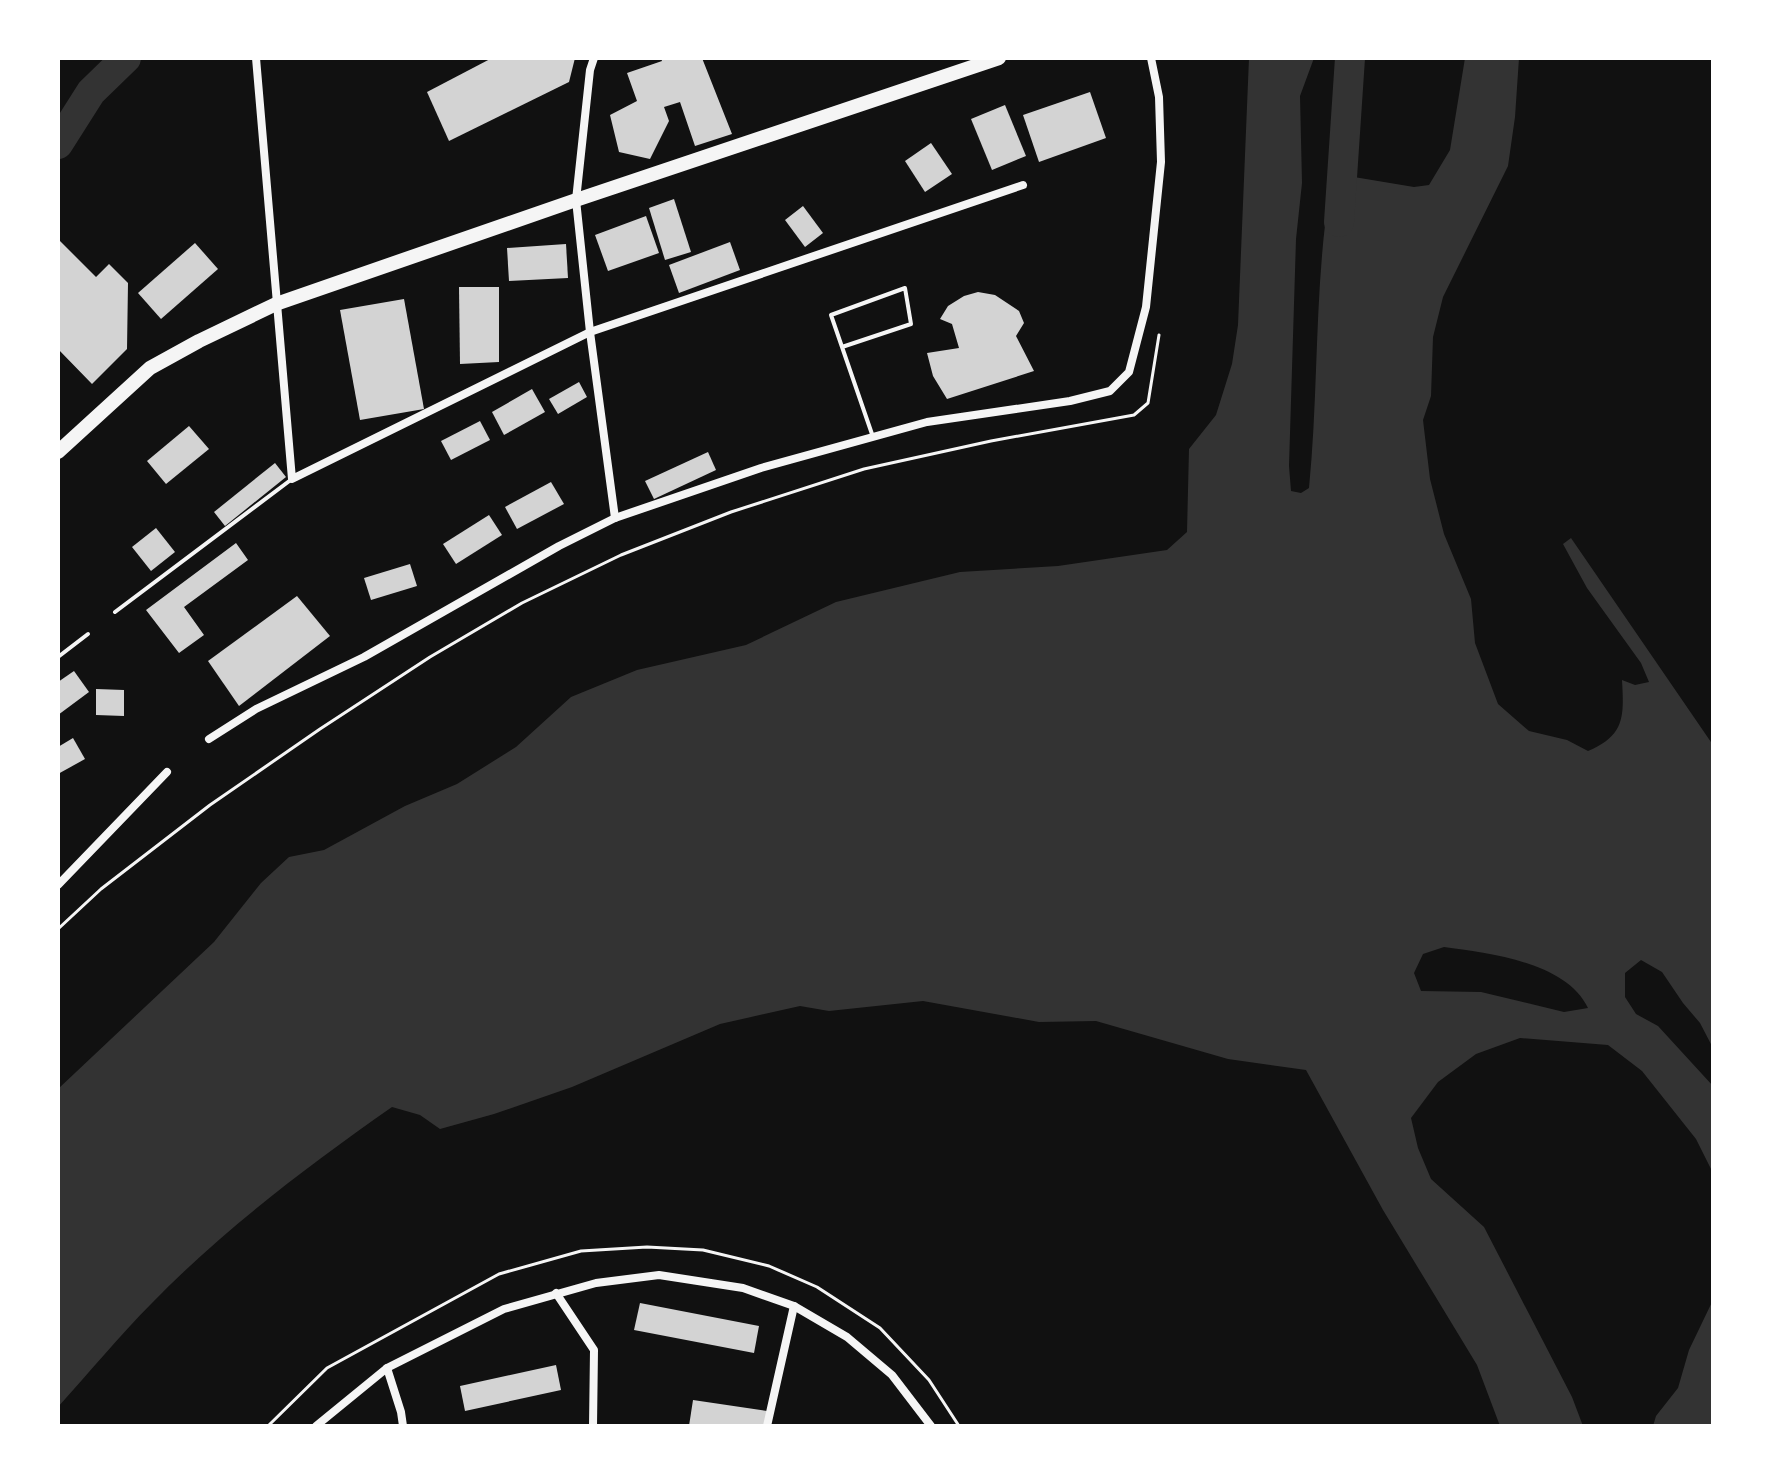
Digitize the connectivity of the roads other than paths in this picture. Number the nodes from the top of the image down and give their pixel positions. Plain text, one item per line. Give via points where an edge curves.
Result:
1 (256, 58) edge
2 (594, 58) edge
3 (999, 58) edge
4 (1151, 58) edge
5 (1023, 185) dead end
6 (576, 200) junction
7 (276, 304) junction
8 (590, 332) junction
9 (842, 347) junction
10 (873, 437) junction
11 (58, 452) edge
12 (292, 479) junction
13 (615, 518) junction
14 (115, 612) dead end
15 (88, 634) dead end
16 (58, 657) edge
17 (209, 739) dead end
18 (167, 772) dead end
19 (58, 885) edge
20 (556, 1293) junction
21 (794, 1306) junction
22 (387, 1368) junction
23 (594, 1425) edge
24 (316, 1426) edge
25 (403, 1426) edge
26 (767, 1426) edge
27 (931, 1426) edge

1 - 7 street
2 - 6 street
3 - 6 highway
4 - 10 street via 1159,97 1161,162 1146,307 1129,372 1110,391 927,422
5 - 8 street
6 - 7 highway
6 - 8 street
7 - 11 highway via 150,368
7 - 12 street
8 - 12 street
8 - 13 street
9 - 9 lane via 831,315 905,288 911,324
9 - 10 lane
10 - 13 street
12 - 14 lane
13 - 17 street
15 - 16 lane
18 - 19 street
20 - 21 street via 659,1275 743,1288
20 - 22 street via 504,1309
20 - 23 street via 594,1350
21 - 26 street
21 - 27 street via 847,1337 892,1375
22 - 24 street
22 - 25 street

